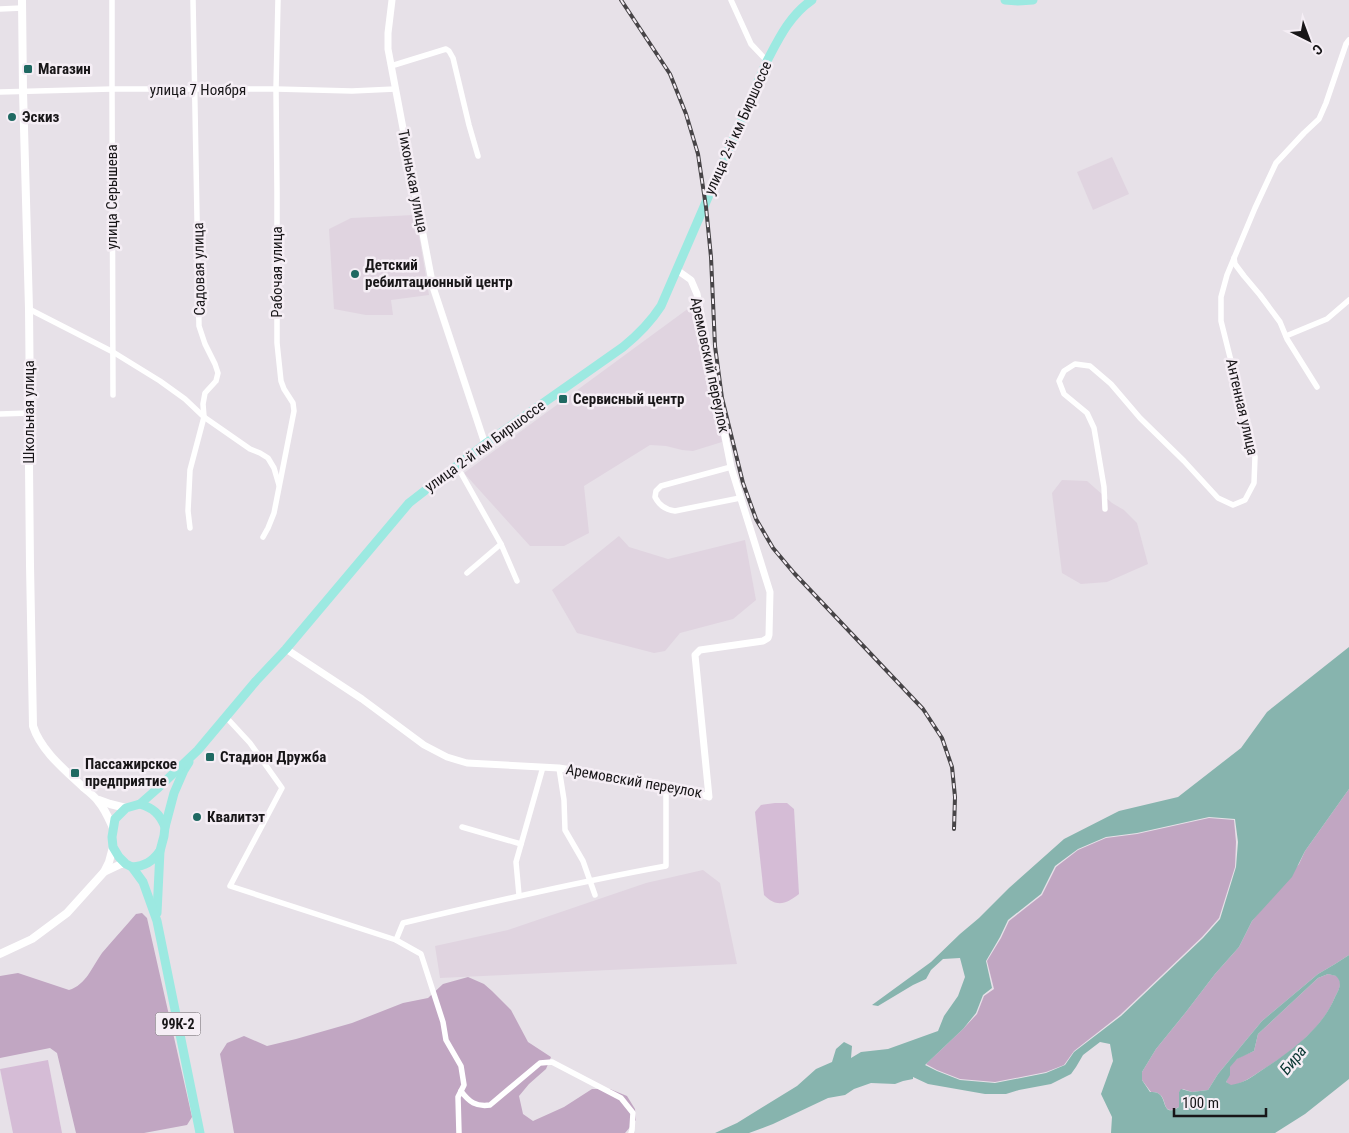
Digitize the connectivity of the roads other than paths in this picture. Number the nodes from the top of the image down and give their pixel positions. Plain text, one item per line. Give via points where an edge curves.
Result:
1 (112, 0) edge
2 (193, 0) edge
3 (278, 0) edge
4 (392, 0) edge
5 (731, 0) edge
6 (812, 0) edge
7 (1004, 0) edge
8 (1033, 0) edge
9 (22, 4) edge
10 (0, 9) edge
11 (1349, 40) edge
12 (767, 61) junction
13 (391, 66) junction
14 (112, 89) junction
15 (276, 89) junction
16 (395, 89) junction
17 (196, 90) junction
18 (23, 91) junction
19 (0, 92) edge
20 (478, 156) dead end
21 (1234, 258) junction
22 (677, 270) junction
23 (1349, 300) edge
24 (29, 309) junction
25 (1286, 336) junction
26 (113, 352) junction
27 (1317, 387) dead end
28 (113, 394) dead end
29 (30, 413) junction
30 (0, 414) edge
31 (204, 417) junction
32 (484, 444) junction
33 (457, 466) junction
34 (731, 467) junction
35 (280, 487) junction
36 (740, 498) junction
37 (1105, 509) dead end
38 (190, 528) dead end
39 (263, 537) dead end
40 (502, 544) junction
41 (467, 573) dead end
42 (517, 581) dead end
43 (286, 648) junction
44 (226, 717) junction
45 (198, 750) junction
46 (543, 767) junction
47 (559, 768) junction
48 (666, 785) junction
49 (97, 799) junction
50 (140, 804) junction
51 (126, 808) junction
52 (165, 827) junction
53 (462, 827) dead end
54 (113, 828) junction
55 (521, 844) junction
56 (114, 848) junction
57 (160, 851) junction
58 (129, 866) junction
59 (104, 872) junction
60 (590, 880) junction
61 (519, 895) junction
62 (595, 895) dead end
63 (157, 921) junction
64 (396, 940) junction
65 (0, 954) edge
66 (461, 1091) junction
67 (200, 1133) edge
68 (459, 1133) edge
69 (631, 1133) edge

1 - 14 street, улица Серышева
2 - 17 street, Садовая улица
3 - 15 street, Рабочая улица
4 - 13 street, Тихонькая улица via 388,33
5 - 12 street via 752,44
6 - 12 main road, улица 2-й км Биршоссе / 99К-2 via 785,28
7 - 8 main road
9 - 10 street
9 - 18 main road, Школьная улица
11 - 21 street, Антенная улица via 1319,119 1276,163
12 - 22 main road, улица 2-й км Биршоссе / 99К-2
13 - 16 street, Тихонькая улица
13 - 20 street via 446,49 449,51
14 - 17 street, улица 7 Ноября
14 - 18 street, улица 7 Ноября
14 - 26 street, улица Серышева
15 - 16 street, улица 7 Ноября
15 - 17 street, улица 7 Ноября
15 - 35 street, Рабочая улица via 277,343 281,381 294,411
16 - 32 street, Тихонькая улица via 434,287
17 - 31 street, Садовая улица via 200,326 218,373 216,381 205,393
18 - 19 street, улица 7 Ноября
18 - 24 main road, Школьная улица
21 - 25 street via 1235,264 1280,322
21 - 37 street, Антенная улица via 1221,297 1221,321 1255,457 1254,483 1245,500 1233,506 1218,498 1140,418 1112,384 1090,366 1075,364 1064,371 1059,381 1064,394 1087,413 1094,428
22 - 32 main road, улица 2-й км Биршоссе / 99К-2 via 661,306 638,335
22 - 34 street, Аремовский переулок via 691,280 696,294
23 - 25 street via 1327,319
24 - 26 street
24 - 29 main road, Школьная улица
25 - 27 street
26 - 28 street, улица Серышева
26 - 31 street via 160,381
29 - 30 street
29 - 49 main road, Школьная улица via 33,726 45,748
31 - 35 street via 268,458
31 - 38 street, Садовая улица via 190,470
32 - 33 main road, улица 2-й км Биршоссе / 99К-2
33 - 40 street
33 - 43 main road, улица 2-й км Биршоссе / 99К-2 via 409,503
34 - 36 street, Аремовский переулок
34 - 36 street via 661,486 655,497 662,506 675,511
35 - 39 street, Рабочая улица via 274,513
36 - 48 street, Аремовский переулок via 770,592 769,636 763,641 700,650 695,655 709,797
40 - 41 street
40 - 42 street
43 - 44 main road, улица 2-й км Биршоссе / 99К-2
43 - 46 street, Аремовский переулок via 424,746 447,757 467,763
44 - 45 main road, улица 2-й км Биршоссе / 99К-2
44 - 64 street via 250,743 282,788 230,886
45 - 50 main road, 99К-2
45 - 52 main road, 99К-2 via 174,793
46 - 47 street, Аремовский переулок
46 - 55 street
47 - 48 street, Аремовский переулок
47 - 60 street, Аремовский переулок via 565,830 584,860
48 - 60 street via 666,866
49 - 51 main road
49 - 54 main road
50 - 51 main road, 99К-2
50 - 52 main road via 159,814
51 - 54 main road via 115,819
52 - 57 main road, 99К-2
53 - 55 street
54 - 56 main road
55 - 61 street via 516,862
56 - 58 main road, 99К-2
56 - 59 main road
57 - 58 main road via 147,864
57 - 63 main road, 99К-2
58 - 59 main road via 121,864
58 - 63 main road, 99К-2 via 143,882
59 - 65 main road via 67,913 32,939
60 - 61 street
60 - 62 street, Аремовский переулок
61 - 64 street via 403,923
63 - 67 main road, 99К-2
64 - 66 street via 421,954 446,1040 461,1066 464,1085
66 - 68 street via 458,1097
66 - 69 street via 467,1099 480,1106 490,1105 540,1063 552,1062 621,1098 633,1113

